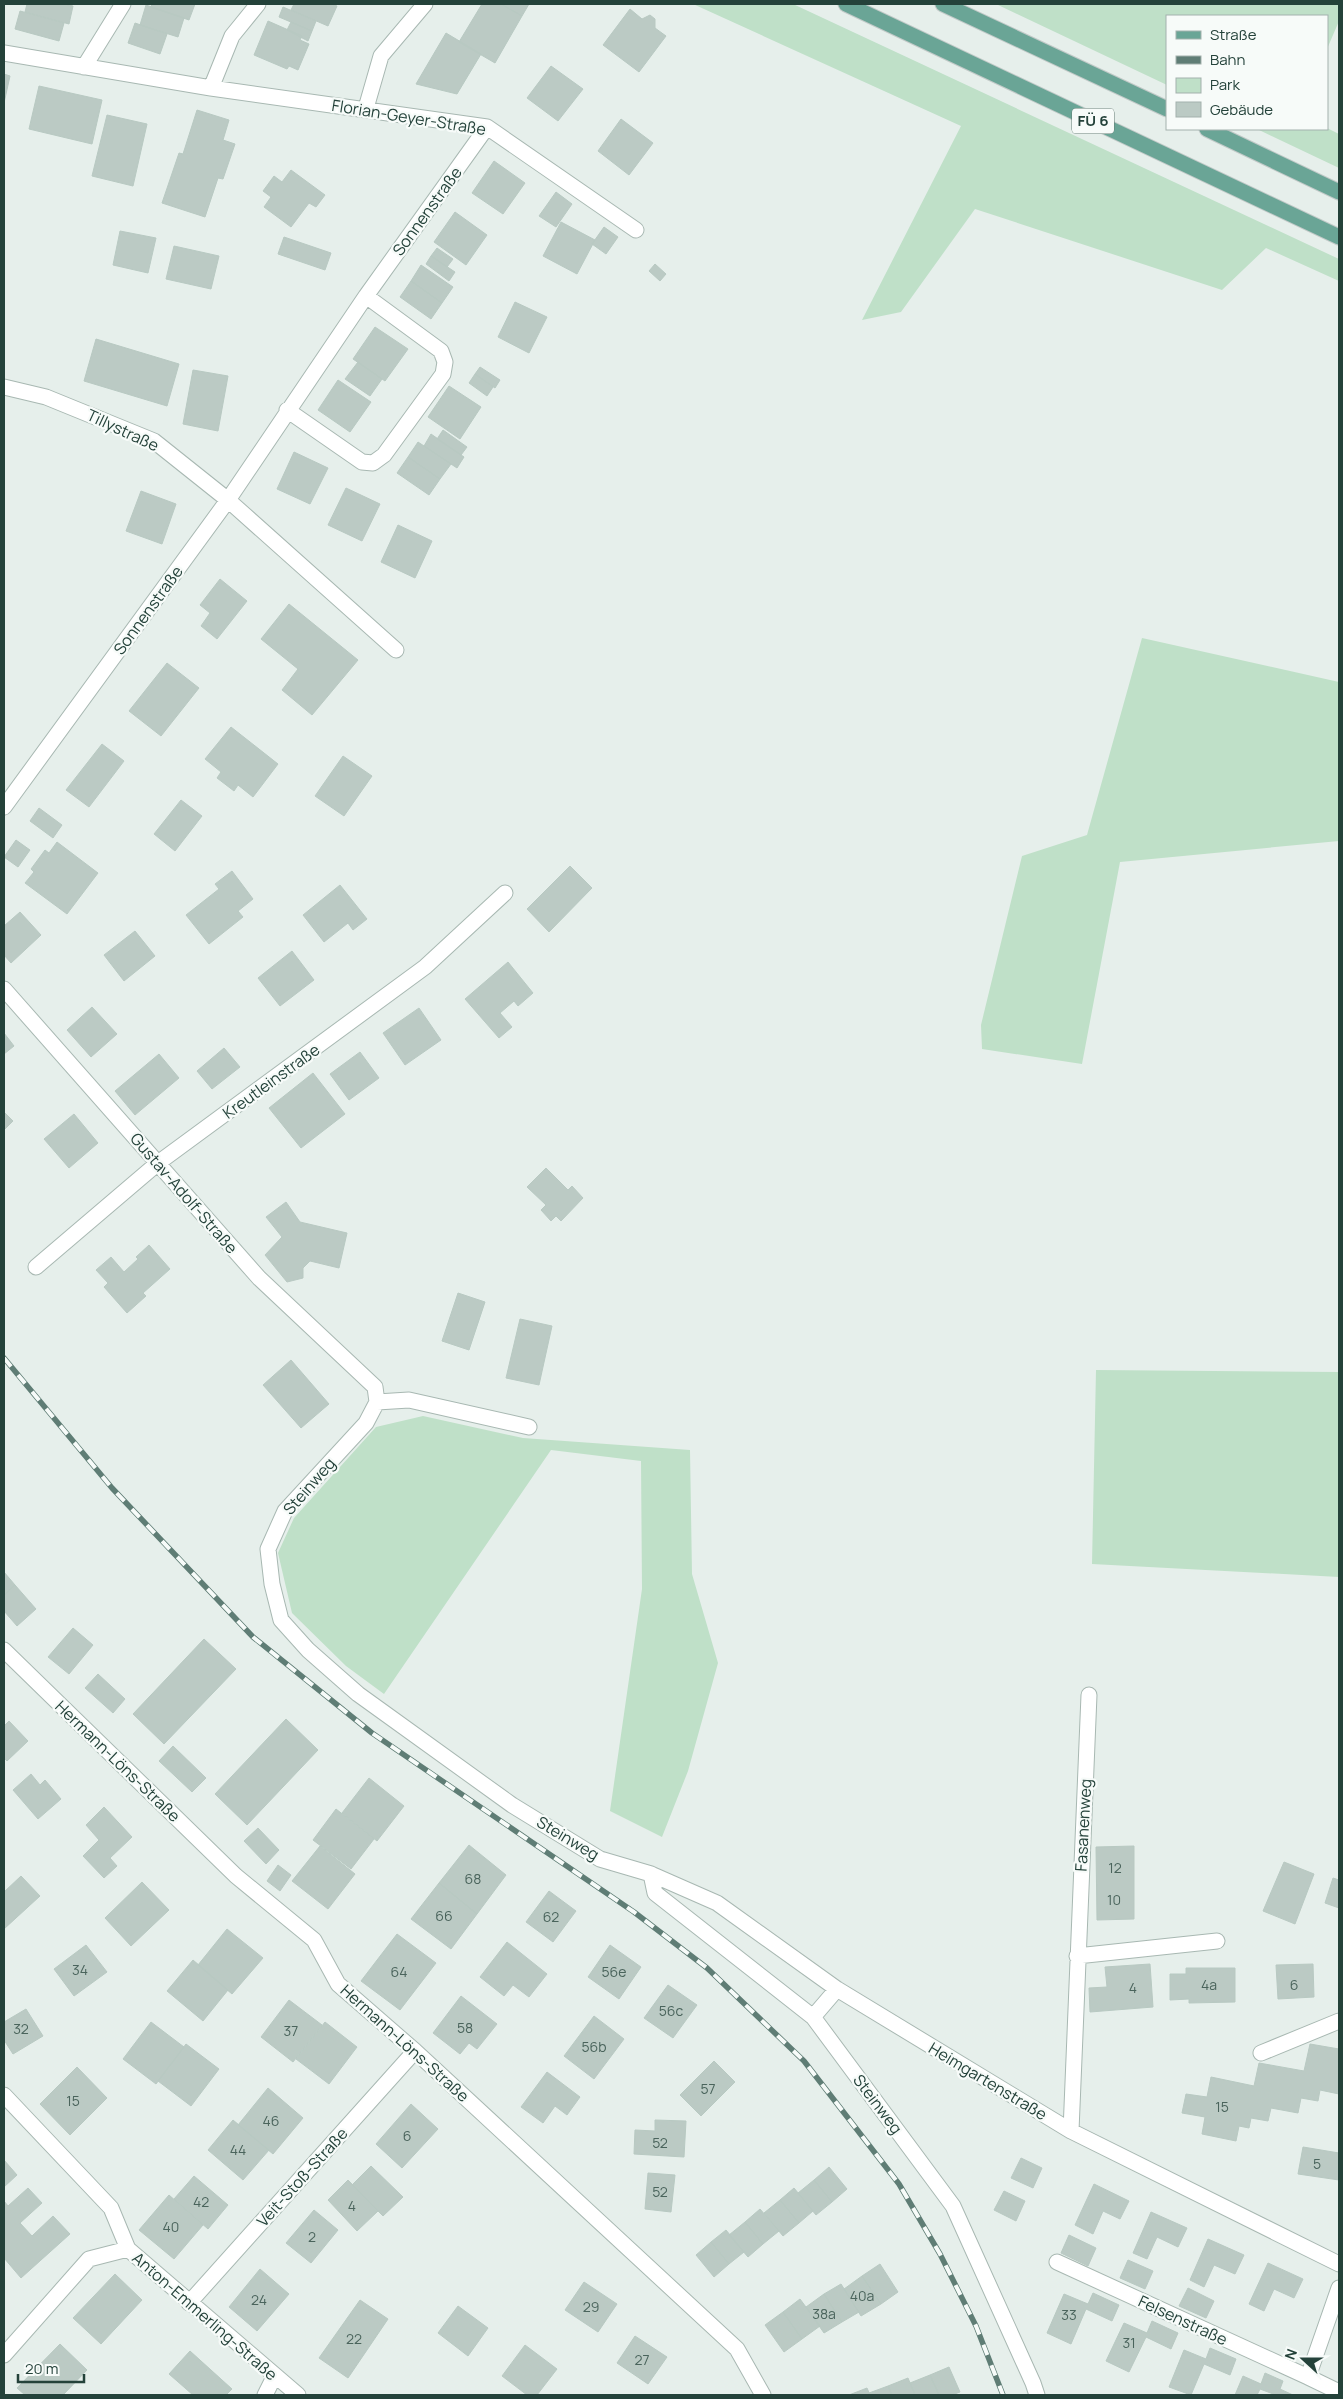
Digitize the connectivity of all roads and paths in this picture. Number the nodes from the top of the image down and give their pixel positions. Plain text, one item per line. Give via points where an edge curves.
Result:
1 (123, 4) edge
2 (258, 4) edge
3 (425, 4) edge
4 (846, 4) edge
5 (944, 4) edge
6 (4, 53) edge
7 (84, 67) junction
8 (211, 88) junction
9 (366, 108) junction
10 (1166, 109) edge
11 (488, 127) junction
12 (1210, 130) edge
13 (1339, 192) edge
14 (636, 230) dead end
15 (1339, 237) edge
16 (366, 296) junction
17 (4, 388) edge
18 (288, 410) junction
19 (228, 500) junction
20 (396, 650) dead end
21 (4, 807) edge
22 (505, 893) dead end
23 (4, 989) edge
24 (158, 1162) junction
25 (36, 1267) dead end
26 (376, 1395) junction
27 (529, 1427) dead end
28 (4, 1650) edge
29 (1089, 1694) dead end
30 (651, 1874) junction
31 (1218, 1941) dead end
32 (1077, 1956) junction
33 (837, 1989) junction
34 (813, 2017) junction
35 (1339, 2021) edge
36 (415, 2051) junction
37 (1261, 2053) dead end
38 (4, 2096) edge
39 (1071, 2131) junction
40 (128, 2249) junction
41 (1058, 2262) dead end
42 (1339, 2264) edge
43 (1339, 2288) edge
44 (189, 2303) junction
45 (4, 2356) edge
46 (274, 2376) junction
47 (1308, 2377) junction
48 (1339, 2392) edge
49 (265, 2395) edge
50 (298, 2395) edge
51 (763, 2395) edge
52 (1037, 2395) edge

1 - 7 street
2 - 8 street via 232,36
3 - 9 street via 382,56
4 - 15 main road, FÜ 6
5 - 10 main road, FÜ 6
6 - 7 street, Florian-Geyer-Straße
7 - 8 street, Florian-Geyer-Straße
8 - 9 street, Florian-Geyer-Straße
9 - 11 street, Florian-Geyer-Straße
11 - 14 street, Florian-Geyer-Straße
11 - 16 street, Sonnenstraße
12 - 13 main road
16 - 18 street, Sonnenstraße
16 - 18 street via 442,351 443,374 384,455 373,463 362,462
17 - 19 street, Tillystraße via 46,397 154,441
18 - 19 street, Sonnenstraße
19 - 20 street, Tillystraße
19 - 21 street, Sonnenstraße
22 - 24 street, Kreutleinstraße via 424,967
23 - 24 street, Gustav-Adolf-Straße
24 - 25 street, Kreutleinstraße
24 - 26 street, Gustav-Adolf-Straße via 259,1278
26 - 27 street
26 - 30 street, Steinweg via 366,1423 285,1511 268,1549 281,1620 308,1650 358,1694 512,1805 600,1859
28 - 36 street, Hermann-Löns-Straße via 236,1876 314,1940 338,1984
29 - 32 street, Fasanenweg
30 - 33 street, Heimgartenstraße via 717,1902
30 - 34 street, Steinweg via 655,1893
31 - 32 street
32 - 39 street, Fasanenweg
33 - 34 street
33 - 39 street, Heimgartenstraße
34 - 52 street, Steinweg via 954,2206
35 - 37 street
36 - 44 street, Veit-Stoß-Straße
36 - 51 street, Hermann-Löns-Straße via 737,2349
38 - 40 street, Anton-Emmerling-Straße via 110,2208
39 - 42 street, Heimgartenstraße
40 - 44 street, Anton-Emmerling-Straße
40 - 45 street via 89,2259
41 - 47 street, Felsenstraße
43 - 47 street
44 - 46 street, Anton-Emmerling-Straße
46 - 49 street
46 - 50 street, Anton-Emmerling-Straße
47 - 48 street, Felsenstraße

